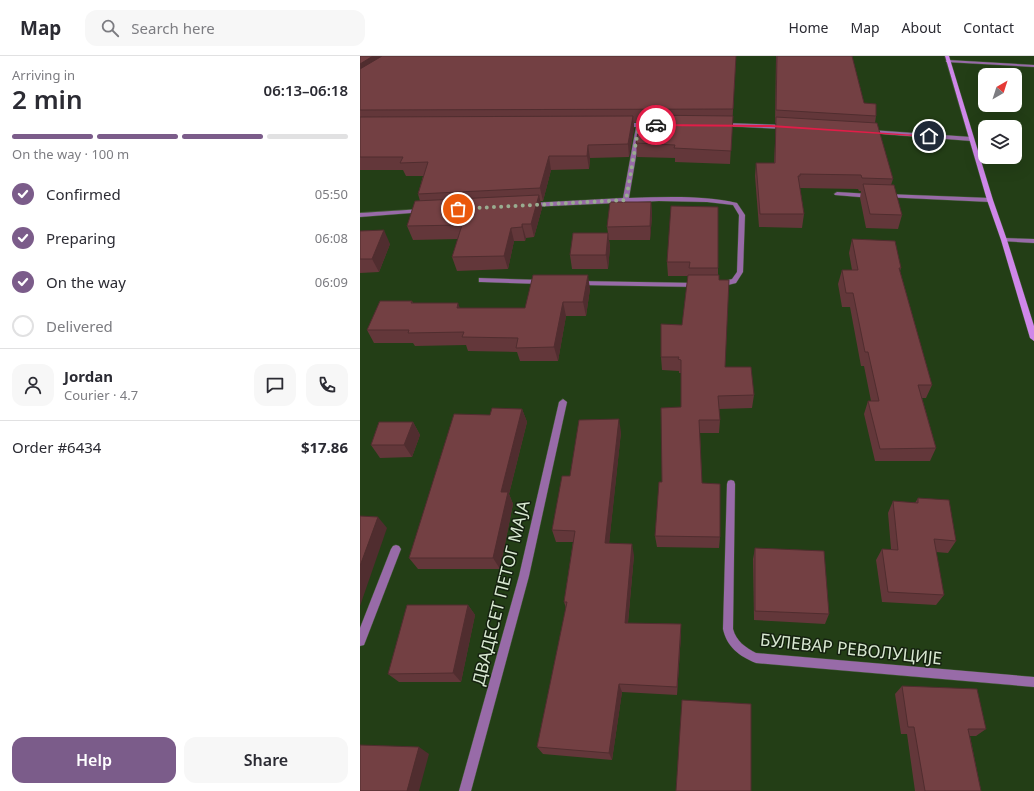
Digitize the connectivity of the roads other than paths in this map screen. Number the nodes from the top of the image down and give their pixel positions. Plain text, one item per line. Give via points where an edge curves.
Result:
1 (947, 59) edge
2 (1034, 66) edge
3 (615, 125) edge
4 (639, 125) junction
5 (655, 125) edge
6 (717, 125) edge
7 (794, 128) edge
8 (864, 131) edge
9 (971, 139) junction
10 (837, 194) dead end
11 (875, 196) edge
12 (883, 196) edge
13 (626, 200) junction
14 (990, 200) junction
15 (524, 205) edge
16 (430, 211) edge
17 (360, 216) edge
18 (1004, 240) junction
19 (1034, 241) edge
20 (481, 280) dead end
21 (551, 282) edge
22 (574, 283) edge
23 (705, 285) edge
24 (713, 285) edge
25 (1034, 338) edge
26 (563, 402) dead end
27 (731, 484) dead end
28 (396, 549) dead end
29 (360, 641) edge
30 (1034, 682) edge
31 (465, 791) edge

1 - 2 street
1 - 9 main road
3 - 4 street
4 - 5 street
4 - 13 street
6 - 7 street
8 - 9 street
9 - 14 main road
10 - 11 street
12 - 14 street
13 - 15 street
13 - 24 street via 719,200 735,204 742,215 740,272 734,281
14 - 18 main road
16 - 17 street
18 - 19 street
18 - 25 main road
20 - 21 street
22 - 23 street
26 - 31 street, ДВАДЕСЕТ ПЕТОГ МАЈА via 524,576
27 - 30 street, БУЛЕВАР РЕВОЛУЦИЈЕ via 728,629 734,644 748,655 756,658
28 - 29 street

